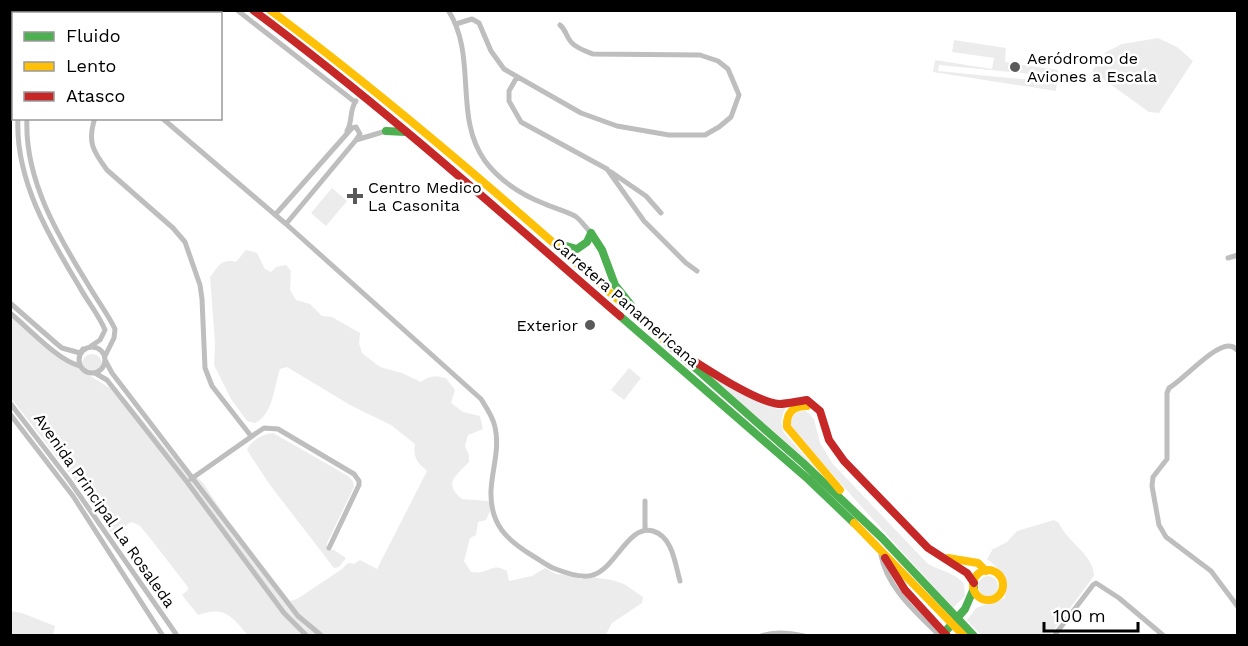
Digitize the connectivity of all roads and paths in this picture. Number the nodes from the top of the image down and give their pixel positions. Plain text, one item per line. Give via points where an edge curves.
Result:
1 (237, 10) edge
2 (253, 10) edge
3 (270, 10) edge
4 (448, 10) edge
5 (456, 24) junction
6 (560, 25) dead end
7 (517, 77) junction
8 (358, 98) junction
9 (18, 120) edge
10 (27, 120) edge
11 (94, 120) edge
12 (164, 120) edge
13 (386, 131) joint
14 (408, 132) junction
15 (345, 135) junction
16 (356, 141) junction
17 (318, 168) junction
18 (607, 169) junction
19 (327, 174) junction
20 (661, 213) dead end
21 (275, 215) junction
22 (286, 224) junction
23 (591, 233) junction
24 (554, 242) junction
25 (1238, 255) edge
26 (1228, 258) dead end
27 (697, 271) dead end
28 (10, 303) edge
29 (10, 313) edge
30 (655, 333) junction
31 (91, 346) junction
32 (83, 350) junction
33 (1238, 351) edge
34 (105, 358) junction
35 (80, 366) junction
36 (95, 373) junction
37 (132, 399) junction
38 (10, 403) edge
39 (126, 404) junction
40 (10, 414) edge
41 (825, 430) junction
42 (251, 436) junction
43 (193, 477) junction
44 (187, 482) junction
45 (645, 501) dead end
46 (645, 530) junction
47 (882, 538) junction
48 (329, 548) dead end
49 (881, 550) junction
50 (939, 556) junction
51 (986, 571) junction
52 (680, 581) dead end
53 (274, 585) junction
54 (974, 586) junction
55 (268, 590) junction
56 (987, 600) junction
57 (1238, 607) edge
58 (965, 609) junction
59 (178, 635) edge
60 (944, 635) edge
61 (164, 636) edge
62 (169, 636) edge
63 (307, 636) edge
64 (322, 636) edge
65 (761, 636) edge
66 (804, 636) edge
67 (964, 636) edge
68 (974, 636) edge
69 (1054, 636) edge
70 (1164, 636) edge

1 - 8 street
2 - 8 main road, Carretera Panamericana via 312,54
3 - 24 main road, Carretera Panamericana via 345,66
4 - 5 street
5 - 7 street via 472,20 479,23 491,51 504,69
5 - 23 street via 462,41 468,115 484,160 524,195 574,216
6 - 7 street via 572,43 593,54 700,55 718,61 728,69 738,94 731,117 705,135 669,135 617,126 581,113
7 - 18 street via 509,91 509,101 521,122
8 - 14 main road, Carretera Panamericana
8 - 15 street
9 - 31 street via 18,152 32,196 105,330
10 - 34 street via 29,162 40,193 64,244 115,329
11 - 42 street via 91,139 98,159 185,242 200,285 205,368 212,386
12 - 21 street
13 - 14 main road
13 - 16 street
14 - 49 main road, Carretera Panamericana via 808,479
15 - 16 street via 356,127 360,134
15 - 17 street
16 - 19 street
17 - 19 street
17 - 21 street
18 - 20 street via 646,196
18 - 27 street via 644,221
19 - 22 street
21 - 22 street
22 - 46 street via 481,399 495,424 497,438 491,491 493,511 498,526 515,545 552,568 592,576 605,569 631,538
23 - 24 main road via 584,246 577,249
23 - 30 main road via 615,285
24 - 30 main road, Carretera Panamericana
25 - 26 street
28 - 32 street via 62,348 80,353
29 - 35 street via 61,356
30 - 41 main road via 701,366 770,402 807,400 820,411
30 - 47 main road, Carretera Panamericana
31 - 32 street
31 - 34 street
32 - 35 street via 78,359
33 - 57 street via 1228,345 1215,351 1169,388 1167,459 1153,477 1152,486 1162,534 1211,571
34 - 36 street via 103,368
34 - 37 street
35 - 36 street
36 - 39 street via 107,380
37 - 39 street
37 - 43 street
38 - 59 street, Avenida Principal La Rosaleda
39 - 44 street
40 - 61 street, Avenida Principal La Rosaleda via 73,496
41 - 47 main road via 806,406 791,409 786,418 792,435
41 - 50 main road via 844,461
42 - 43 street
42 - 48 street via 264,428 278,429 357,477 359,485
43 - 44 street
43 - 53 street
44 - 55 street
45 - 46 street
46 - 52 street via 657,532 669,544
47 - 68 main road, Carretera Panamericana
49 - 60 main road via 893,574
49 - 60 street via 883,567 898,592
49 - 67 main road, Carretera Panamericana
50 - 51 main road via 978,563
50 - 54 main road via 967,573
51 - 54 main road via 978,575
51 - 56 main road via 995,572 1003,582 999,595
53 - 55 street
53 - 64 street via 298,616
54 - 56 main road via 979,596
54 - 58 main road
55 - 63 street via 292,623
56 - 58 main road
58 - 60 main road
59 - 62 street
65 - 66 street
69 - 70 street via 1096,583

